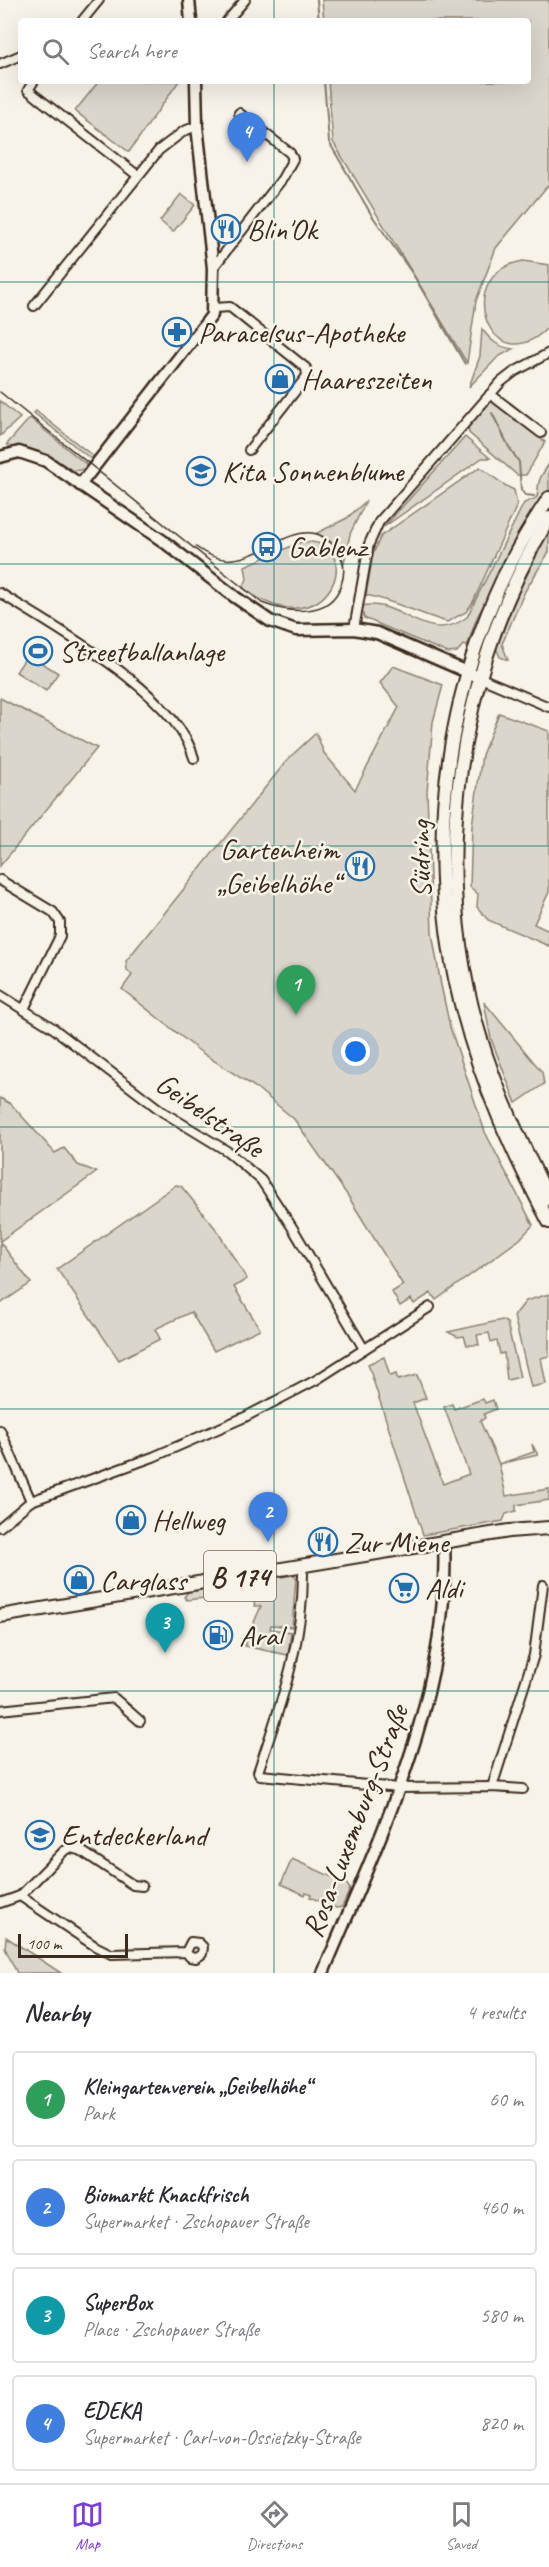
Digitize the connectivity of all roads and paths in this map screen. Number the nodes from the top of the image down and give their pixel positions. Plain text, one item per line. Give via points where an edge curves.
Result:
1 (99, 0) edge
2 (189, 0) edge
3 (245, 0) edge
4 (84, 18) edge
5 (191, 18) edge
6 (230, 18) edge
7 (18, 56) edge
8 (0, 64) edge
9 (32, 84) edge
10 (196, 84) edge
11 (239, 113) dead end
12 (197, 126) junction
13 (137, 175) junction
14 (213, 268) junction
15 (34, 306) dead end
16 (214, 308) junction
17 (549, 353) edge
18 (490, 394) junction
19 (541, 433) dead end
20 (249, 450) dead end
21 (0, 457) edge
22 (80, 485) junction
23 (549, 498) edge
24 (549, 518) edge
25 (0, 593) edge
26 (354, 629) junction
27 (468, 672) junction
28 (481, 678) junction
29 (549, 707) edge
30 (194, 758) dead end
31 (0, 880) edge
32 (0, 995) edge
33 (24, 1009) junction
34 (549, 1199) edge
35 (549, 1222) edge
36 (430, 1307) dead end
37 (364, 1349) junction
38 (0, 1430) edge
39 (30, 1501) junction
40 (549, 1521) edge
41 (0, 1527) edge
42 (549, 1528) edge
43 (509, 1531) junction
44 (444, 1542) junction
45 (303, 1574) dead end
46 (543, 1585) dead end
47 (0, 1616) edge
48 (0, 1710) edge
49 (140, 1721) dead end
50 (492, 1787) junction
51 (399, 1788) junction
52 (523, 1789) dead end
53 (142, 1886) dead end
54 (20, 1896) junction
55 (0, 1903) edge
56 (186, 1952) dead end
57 (323, 1973) edge

1 - 4 street
2 - 5 street
3 - 6 street
7 - 8 street
9 - 13 street via 28,90
10 - 12 street
11 - 14 street via 290,153 292,164
12 - 13 street via 174,136
12 - 14 street
13 - 15 street
14 - 16 street
16 - 20 street via 231,307 306,369 307,376
16 - 22 street via 209,322
17 - 18 street via 514,372
18 - 19 street
18 - 26 street via 379,522 369,544
21 - 22 street via 19,452 36,456
22 - 26 street via 163,541 264,618 302,631
23 - 27 main road, Südring via 502,579
24 - 28 main road, Südring via 496,628
25 - 30 street via 99,656 142,690 166,713
26 - 27 street via 386,636
27 - 28 street
27 - 35 main road, Südring via 450,756 445,812 445,895 450,950 462,1011 492,1105
28 - 29 street
28 - 34 main road, Südring via 464,750 456,819 457,916 479,1034 505,1106
31 - 33 street via 53,912 60,922 60,936
32 - 33 street, Geibelstraße
33 - 37 street, Geibelstraße via 163,1112 227,1151 261,1180
36 - 37 street
37 - 39 street via 316,1380 236,1421 153,1457
38 - 39 street
39 - 41 street
40 - 43 main road, B 174
42 - 43 main road, B 174
43 - 44 main road, B 174
44 - 47 main road, B 174
44 - 51 street, Rosa-Luxemburg-Straße via 442,1605 430,1681
45 - 51 street via 296,1653 259,1774
46 - 50 street via 534,1655
48 - 49 street via 114,1698
50 - 51 street
50 - 52 street
51 - 57 street, Rosa-Luxemburg-Straße
53 - 54 street via 133,1885 80,1850 70,1848
54 - 55 street
54 - 56 street via 111,1954

